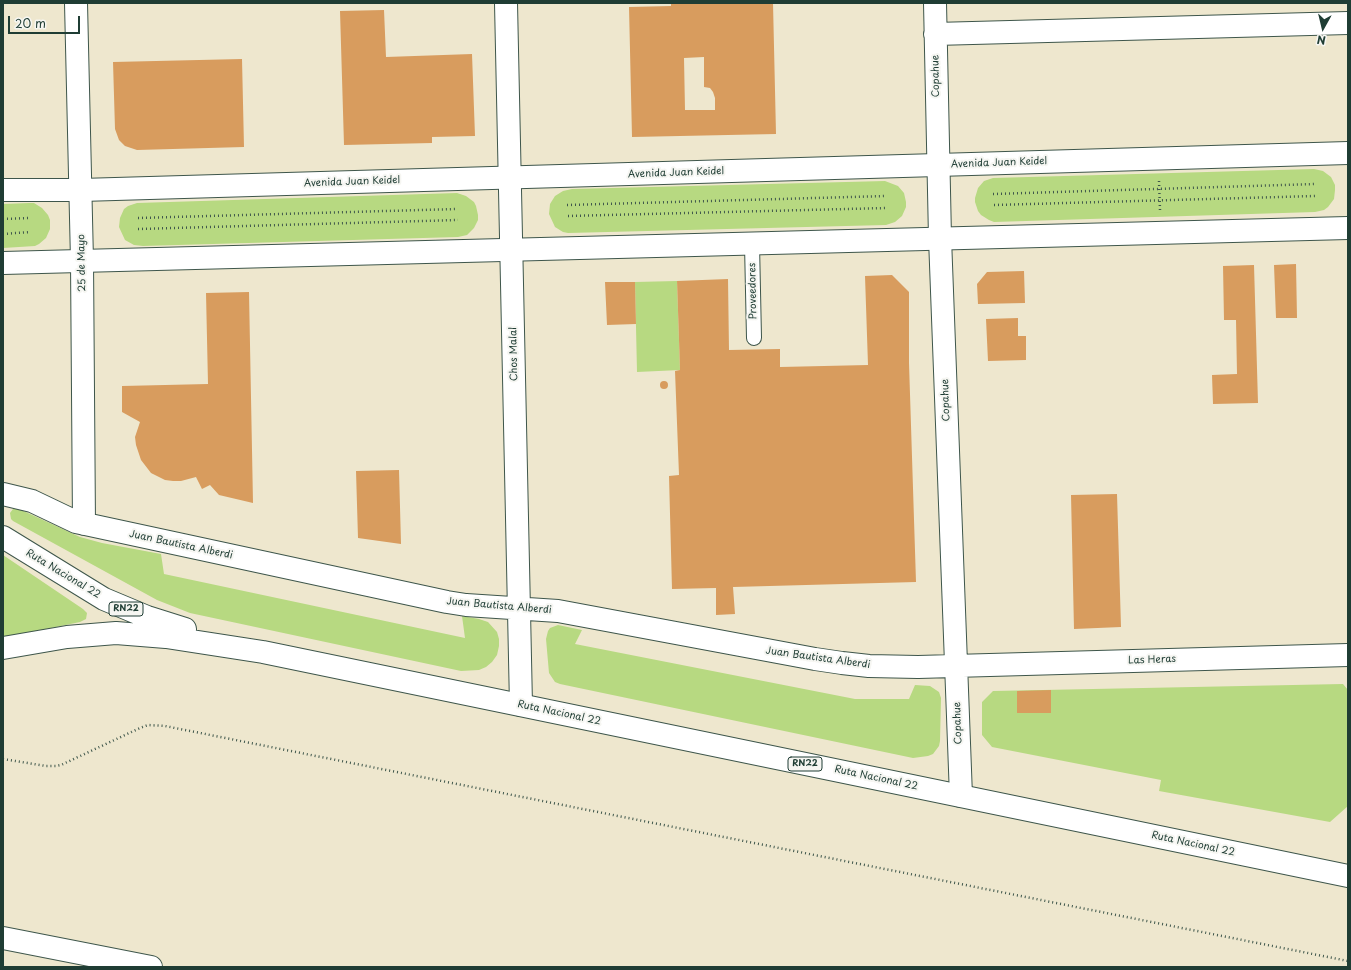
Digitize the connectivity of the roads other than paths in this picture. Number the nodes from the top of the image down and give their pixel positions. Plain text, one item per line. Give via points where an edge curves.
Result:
1 (76, 3) edge
2 (506, 3) edge
3 (934, 3) edge
4 (1348, 23) edge
5 (935, 34) junction
6 (1348, 153) edge
7 (938, 165) junction
8 (510, 178) junction
9 (3, 190) edge
10 (81, 190) junction
11 (1348, 228) edge
12 (940, 238) junction
13 (752, 244) junction
14 (512, 250) junction
15 (82, 261) junction
16 (3, 263) edge
17 (754, 338) dead end
18 (3, 494) edge
19 (84, 524) junction
20 (3, 537) edge
21 (519, 609) junction
22 (3, 648) edge
23 (263, 652) junction
24 (1348, 655) edge
25 (956, 666) junction
26 (521, 705) junction
27 (961, 796) junction
28 (1348, 876) edge
29 (3, 938) edge
30 (151, 967) edge

1 - 10 main road, 25 de Mayo
2 - 8 main road, Chos Malal
3 - 5 main road, Copahue
4 - 5 main road
5 - 7 main road, Copahue
6 - 7 main road, Avenida Juan Keidel
7 - 8 main road, Avenida Juan Keidel
7 - 12 main road, Copahue
8 - 10 main road, Avenida Juan Keidel
8 - 14 main road, Chos Malal
9 - 10 main road, Avenida Juan Keidel
10 - 15 main road, 25 de Mayo
11 - 12 main road
12 - 13 main road
12 - 25 main road, Copahue
13 - 14 main road
13 - 17 lane, Proveedores
14 - 15 main road
14 - 21 main road, Chos Malal
15 - 16 main road
15 - 19 main road, 25 de Mayo
18 - 19 main road, Juan Bautista Alberdi via 32,501
19 - 21 main road, Juan Bautista Alberdi via 447,602
20 - 23 main road, Ruta Nacional 22 / RN22 via 83,587 126,609
21 - 25 main road, Juan Bautista Alberdi via 571,613 814,660 895,667
21 - 26 main road, Chos Malal
22 - 23 main road, Ruta Nacional 22 / RN22 via 67,637 116,633 166,637
23 - 26 main road, Ruta Nacional 22 / RN22
24 - 25 main road, Las Heras
25 - 27 main road, Copahue
26 - 27 main road, Ruta Nacional 22 / RN22
27 - 28 main road, Ruta Nacional 22 / RN22
29 - 30 main road

